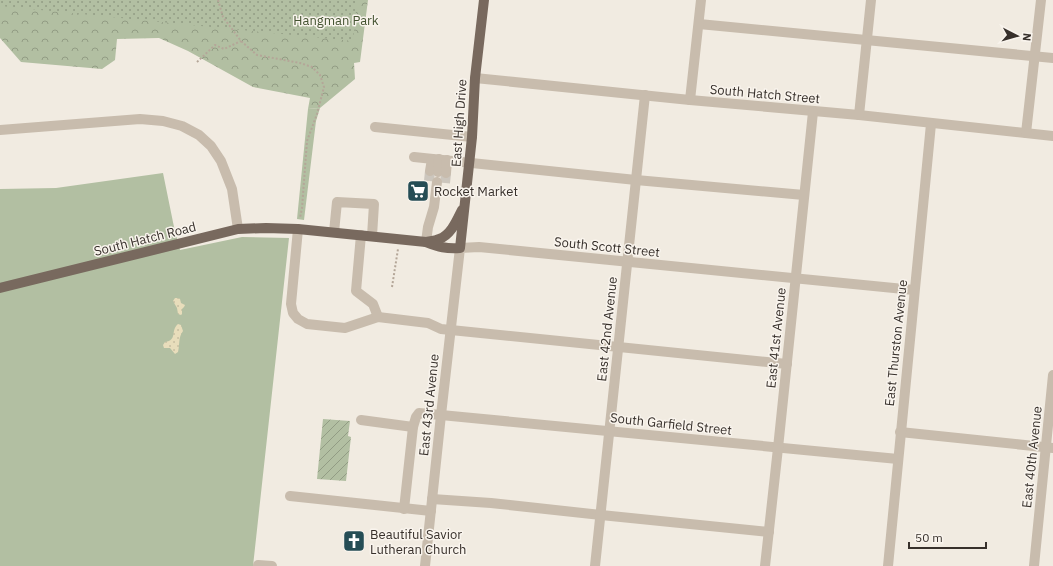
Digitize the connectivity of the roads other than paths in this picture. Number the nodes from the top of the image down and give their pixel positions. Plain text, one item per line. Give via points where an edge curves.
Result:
1 (484, 0) edge
2 (701, 0) edge
3 (871, 0) edge
4 (1041, 0) edge
5 (699, 24) junction
6 (867, 40) junction
7 (1035, 56) junction
8 (1053, 58) edge
9 (475, 78) junction
10 (645, 95) junction
11 (690, 100) junction
12 (813, 112) junction
13 (858, 115) junction
14 (931, 124) junction
15 (375, 127) dead end
16 (0, 130) edge
17 (1026, 133) junction
18 (1053, 136) edge
19 (472, 137) junction
20 (414, 157) dead end
21 (439, 159) junction
22 (470, 162) junction
23 (438, 177) junction
24 (636, 180) junction
25 (804, 195) junction
26 (466, 203) junction
27 (238, 229) junction
28 (298, 229) junction
29 (334, 232) junction
30 (361, 235) junction
31 (372, 236) junction
32 (426, 242) junction
33 (460, 248) junction
34 (627, 262) junction
35 (796, 278) junction
36 (0, 288) edge
37 (914, 290) junction
38 (378, 317) junction
39 (450, 330) junction
40 (618, 348) junction
41 (787, 364) junction
42 (1053, 375) edge
43 (441, 415) junction
44 (361, 420) dead end
45 (413, 427) junction
46 (610, 432) junction
47 (900, 432) junction
48 (1050, 447) edge
49 (778, 448) junction
50 (898, 459) junction
51 (290, 496) dead end
52 (432, 500) junction
53 (404, 509) junction
54 (431, 511) junction
55 (601, 515) junction
56 (768, 532) junction
57 (258, 565) dead end
58 (272, 566) edge
59 (425, 566) edge
60 (595, 566) edge
61 (765, 566) edge
62 (888, 566) edge
63 (1034, 566) edge

1 - 9 main road, East High Drive
2 - 5 street
3 - 6 street
4 - 7 street
5 - 6 street
5 - 11 street
6 - 7 street
6 - 13 street
7 - 8 street
7 - 17 street
9 - 10 street, South Hatch Street
9 - 19 main road, East High Drive
10 - 11 street, South Hatch Street
10 - 24 street, East 42nd Avenue
11 - 12 street, South Hatch Street
12 - 13 street, South Hatch Street
12 - 25 street, East 41st Avenue
13 - 14 street, South Hatch Street
14 - 17 street, South Hatch Street
14 - 37 street, East Thurston Avenue
15 - 19 street
16 - 27 street via 140,119 182,126 199,135 211,146 221,161 232,189
17 - 18 street, South Hatch Street
19 - 22 main road, East High Drive
20 - 21 street
21 - 22 street
21 - 23 street
21 - 23 street
22 - 24 street
22 - 26 main road, East High Drive
23 - 32 street
24 - 25 street
24 - 34 street, East 42nd Avenue
25 - 35 street, East 41st Avenue
26 - 32 main road via 448,233 440,239
26 - 33 main road, East High Drive
27 - 28 main road, South Hatch Road
27 - 36 main road, South Hatch Road
28 - 29 main road, South Scott Street
28 - 38 street via 291,304 298,319 307,324 345,328
29 - 30 main road, South Scott Street
29 - 31 street via 337,202 374,204
30 - 31 main road, South Scott Street
30 - 38 street via 356,291 373,304
31 - 32 main road, South Scott Street
32 - 33 main road, South Scott Street via 439,247
33 - 34 street, South Scott Street via 478,247
33 - 39 street, East 43rd Avenue
34 - 35 street, South Scott Street
34 - 40 street, East 42nd Avenue
35 - 37 street, South Scott Street
35 - 41 street, East 41st Avenue
37 - 47 street, East Thurston Avenue
38 - 39 street via 428,323
39 - 40 street
39 - 43 street, East 43rd Avenue
40 - 41 street
40 - 46 street, East 42nd Avenue
41 - 49 street, East 41st Avenue
42 - 48 street, East 40th Avenue
43 - 45 street, South Garfield Street via 419,413
43 - 46 street, South Garfield Street
43 - 52 street, East 43rd Avenue
44 - 45 street
45 - 53 street
46 - 49 street, South Garfield Street
46 - 55 street, East 42nd Avenue
47 - 48 street
47 - 50 street, East Thurston Avenue
48 - 63 street, East 40th Avenue
49 - 50 street, South Garfield Street
49 - 56 street, East 41st Avenue
50 - 62 street, East Thurston Avenue
51 - 53 street
52 - 54 street, East 43rd Avenue
52 - 55 street via 491,503
53 - 54 street
54 - 59 street, East 43rd Avenue
55 - 56 street
55 - 60 street, East 42nd Avenue
56 - 61 street, East 41st Avenue
57 - 58 street

